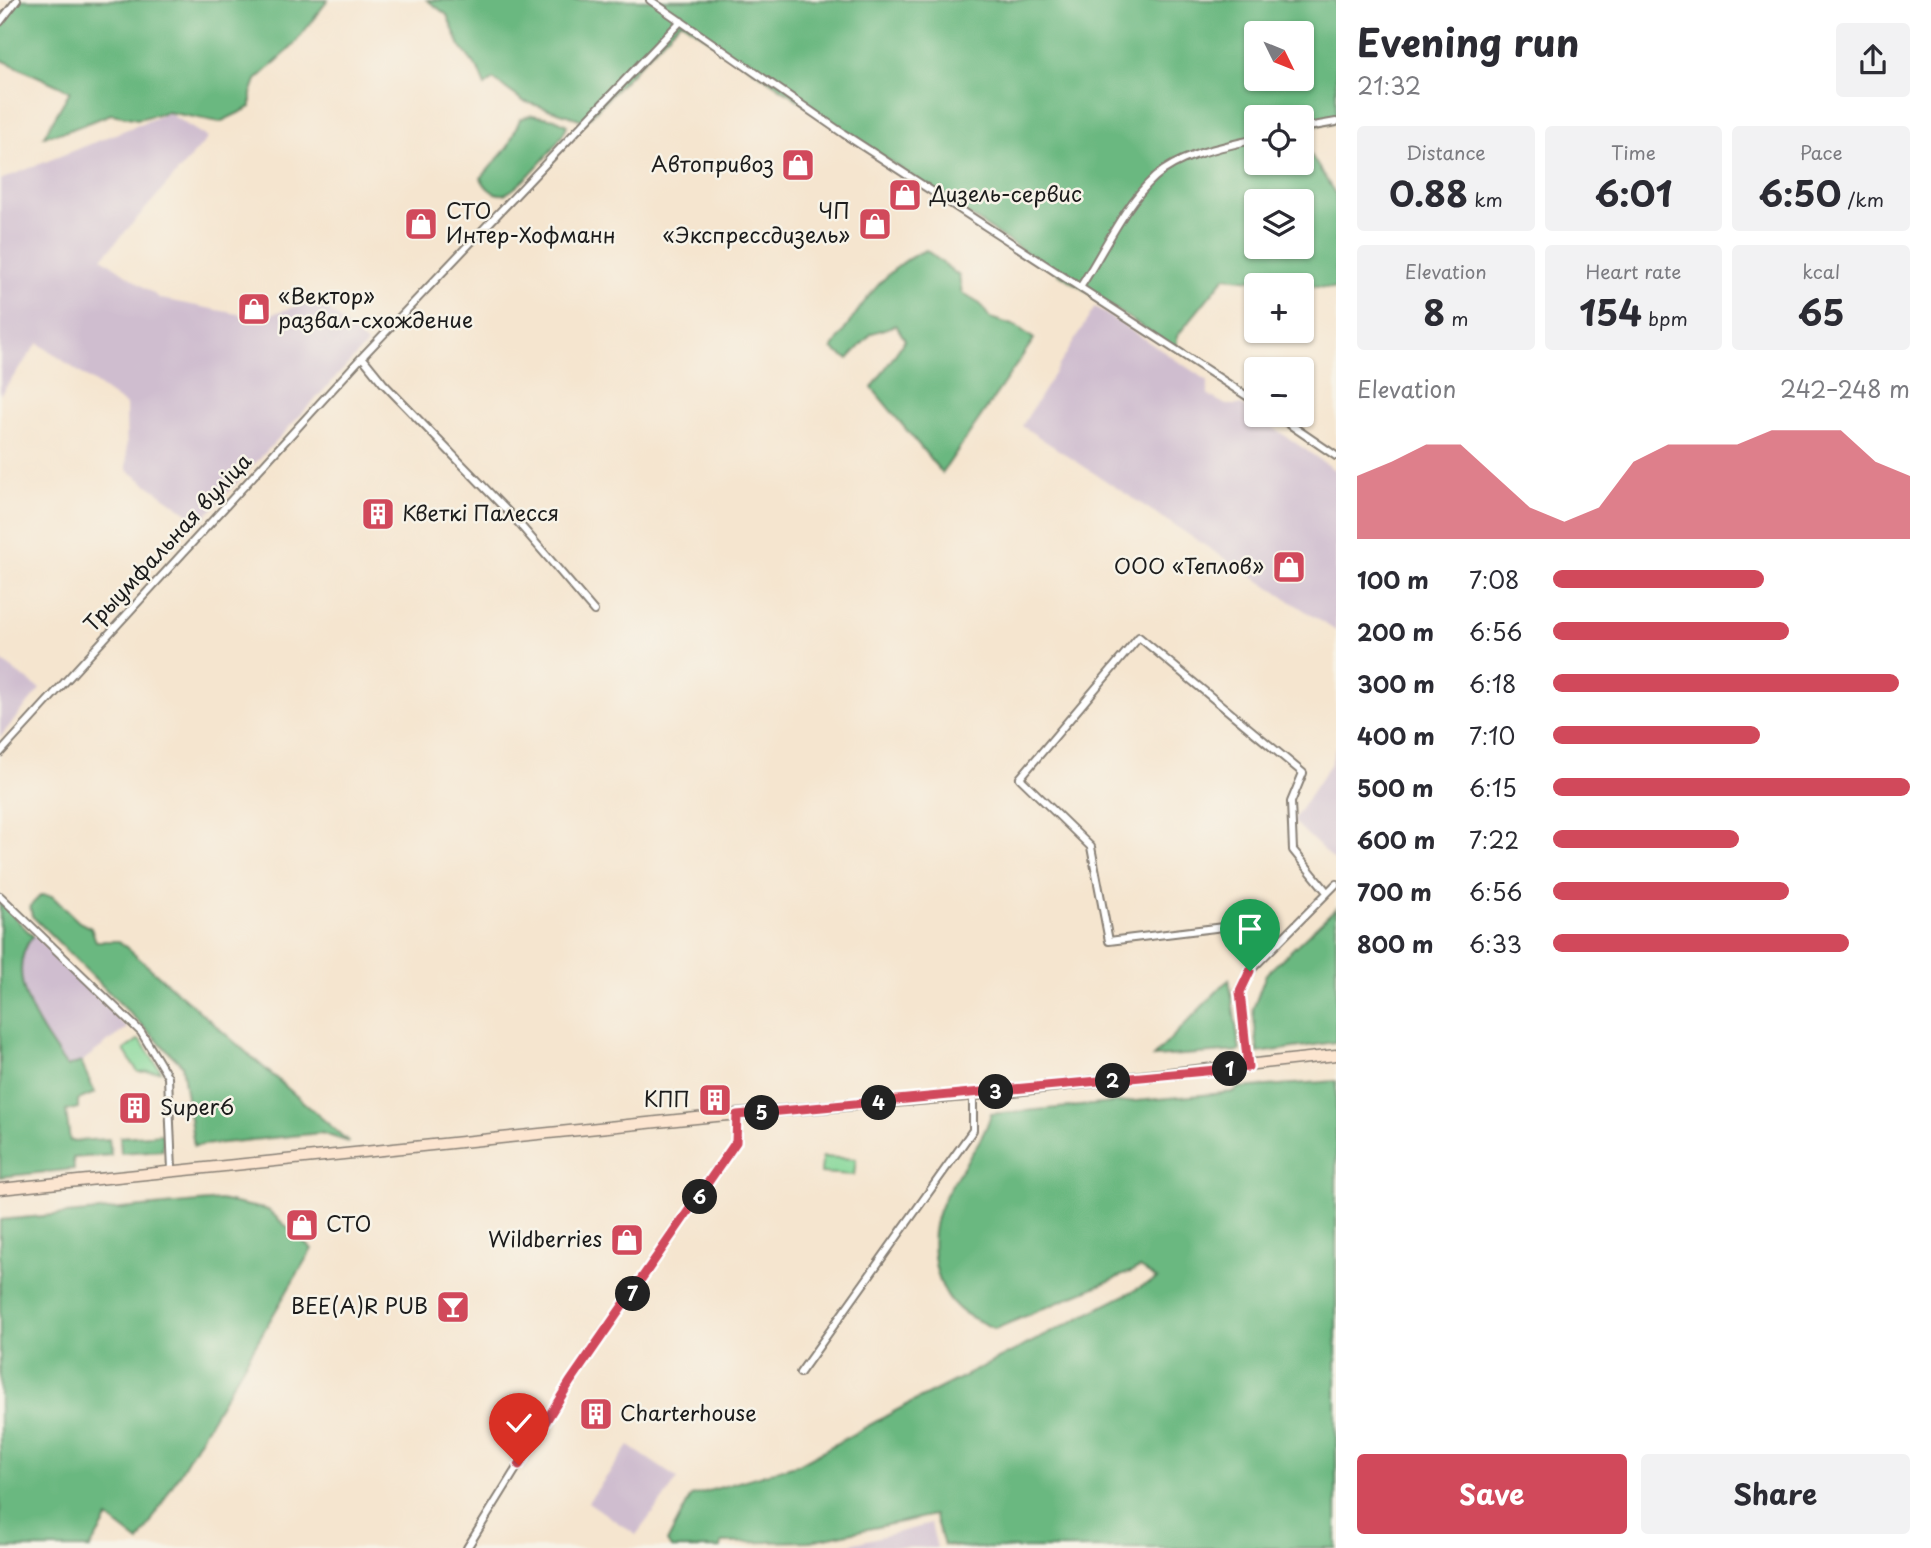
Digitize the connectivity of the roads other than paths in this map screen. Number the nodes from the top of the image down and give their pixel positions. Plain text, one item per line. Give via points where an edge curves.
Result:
1 (17, 0) edge
2 (650, 0) edge
3 (681, 21) junction
4 (0, 22) edge
5 (1336, 122) edge
6 (1314, 126) edge
7 (1244, 142) edge
8 (1081, 286) junction
9 (362, 357) junction
10 (1244, 394) edge
11 (1294, 427) edge
12 (1336, 456) edge
13 (594, 611) dead end
14 (0, 753) edge
15 (1336, 884) edge
16 (1327, 892) junction
17 (0, 897) edge
18 (1277, 940) junction
19 (1336, 1055) edge
20 (1248, 1067) junction
21 (973, 1095) junction
22 (737, 1115) junction
23 (172, 1170) junction
24 (0, 1189) edge
25 (800, 1373) dead end
26 (467, 1548) edge

1 - 4 street
2 - 3 street
3 - 8 street via 844,134
3 - 9 street, Трыумфальная вуліца
5 - 6 street
7 - 8 street via 1190,158 1156,176 1139,194
8 - 10 street
9 - 13 street via 516,520
9 - 14 street, Трыумфальная вуліца
11 - 12 street
15 - 16 street
16 - 18 street
16 - 18 street via 1293,850 1291,802 1303,773 1139,637 1020,778 1091,848 1109,941 1256,923
17 - 23 street via 141,1032 156,1053 169,1083
18 - 20 street via 1250,971 1240,992
19 - 20 main road
20 - 21 main road
21 - 22 main road
21 - 25 street via 973,1130
22 - 23 main road
22 - 26 street via 736,1142 570,1382
23 - 24 main road

